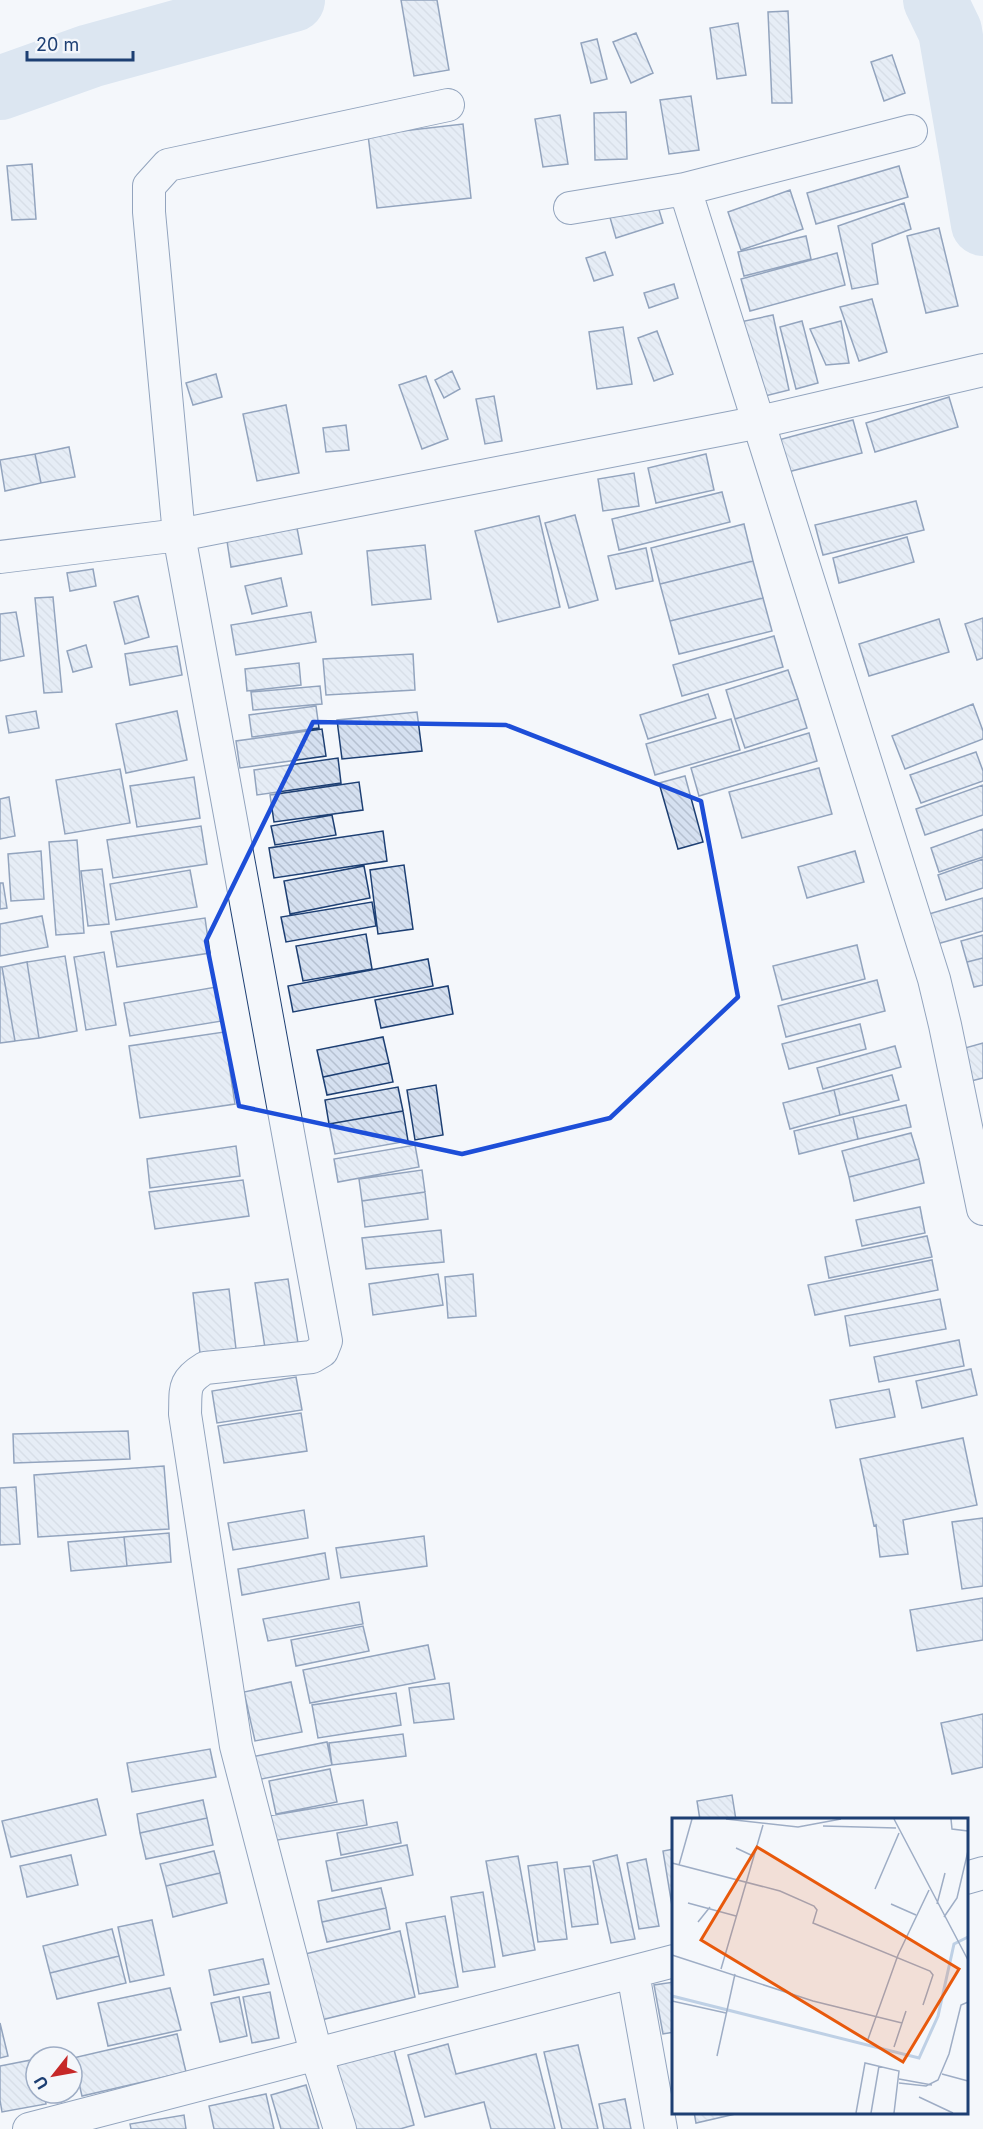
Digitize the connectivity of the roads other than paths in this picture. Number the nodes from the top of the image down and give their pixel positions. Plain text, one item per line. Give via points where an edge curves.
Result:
1 (448, 105) dead end
2 (911, 131) dead end
3 (685, 189) junction
4 (570, 208) dead end
5 (983, 370) edge
6 (760, 422) junction
7 (179, 536) junction
8 (0, 557) edge
9 (983, 1209) edge
10 (983, 1873) edge
11 (968, 1877) edge
12 (672, 1962) edge
13 (633, 1972) junction
14 (316, 2053) junction
15 (89, 2122) edge
16 (29, 2129) edge
17 (340, 2129) edge
18 (661, 2129) edge

1 - 7 street via 168,165 149,186
2 - 3 street
3 - 4 street
3 - 6 street
5 - 6 street
6 - 7 street
6 - 9 street via 934,980
7 - 8 street
7 - 14 street via 326,1341 322,1351 312,1357 205,1368 191,1376 185,1414 236,1746
10 - 11 street
12 - 13 street
13 - 14 street
13 - 18 street
14 - 15 street
14 - 17 street
15 - 16 street

